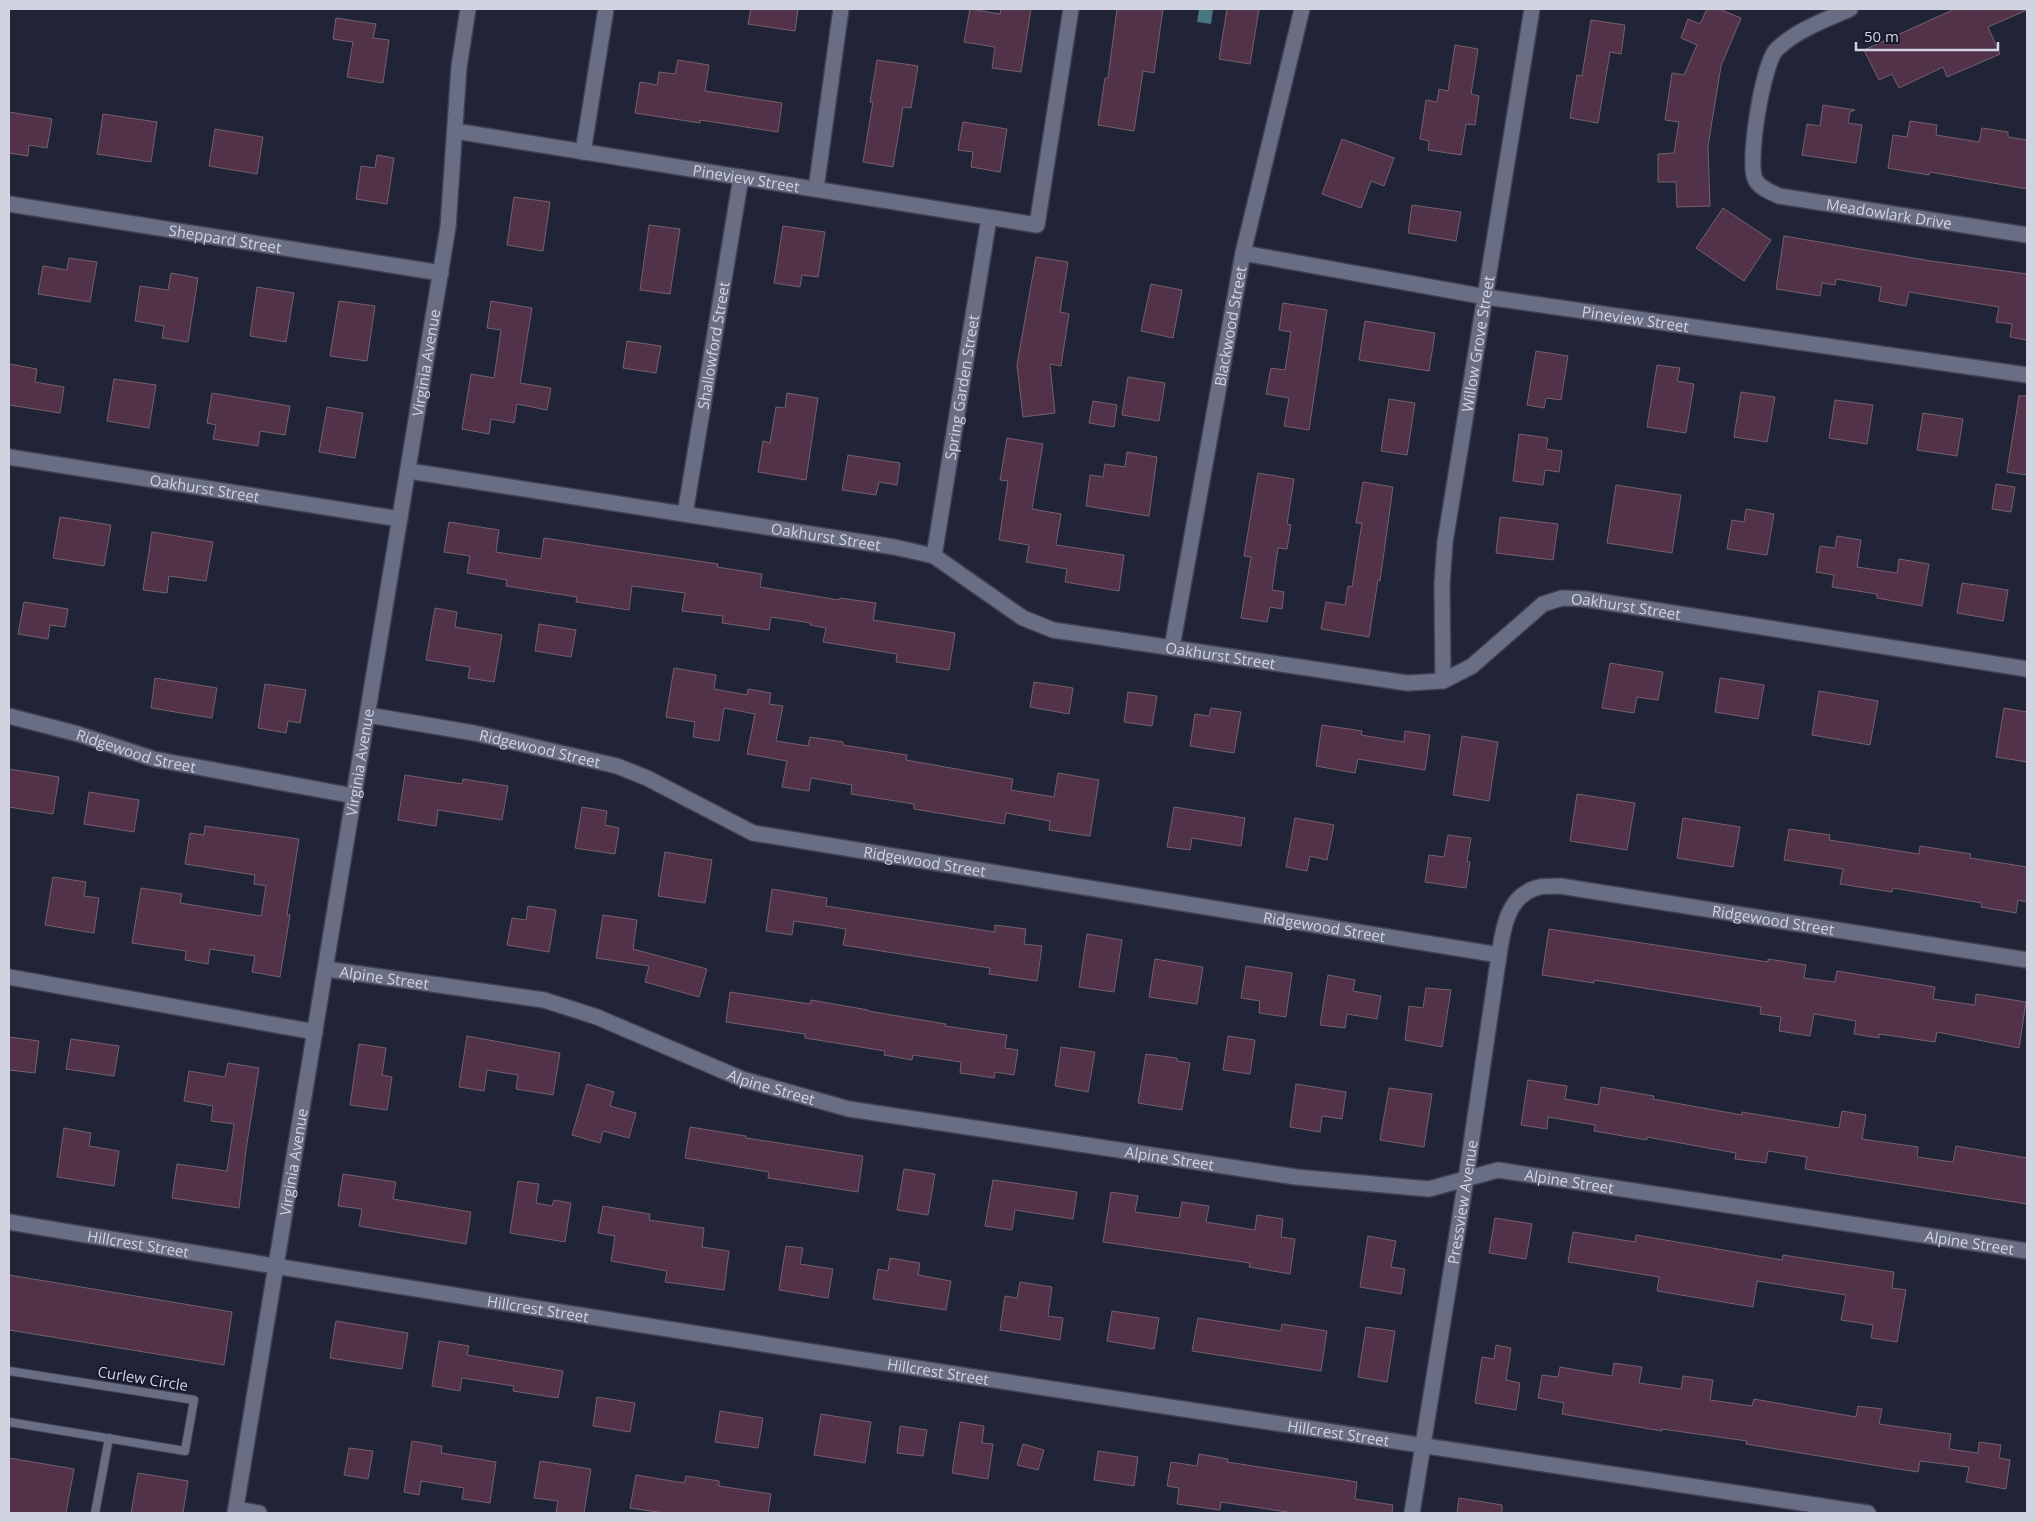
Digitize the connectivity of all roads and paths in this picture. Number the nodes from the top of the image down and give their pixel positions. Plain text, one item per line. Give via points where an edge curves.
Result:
1 (468, 9) edge
2 (606, 9) edge
3 (841, 9) edge
4 (1071, 9) edge
5 (1302, 9) edge
6 (1532, 9) edge
7 (1850, 9) edge
8 (456, 131) junction
9 (582, 152) junction
10 (741, 176) junction
11 (816, 189) junction
12 (9, 204) edge
13 (989, 218) junction
14 (2027, 234) edge
15 (1243, 254) junction
16 (441, 273) junction
17 (1486, 297) junction
18 (2027, 375) edge
19 (9, 457) edge
20 (409, 470) junction
21 (684, 514) junction
22 (400, 519) junction
23 (934, 556) junction
24 (1172, 647) junction
25 (2027, 669) edge
26 (1443, 681) junction
27 (368, 715) junction
28 (9, 716) edge
29 (354, 796) junction
30 (1522, 895) joint
31 (1498, 955) junction
32 (2027, 960) edge
33 (326, 969) junction
34 (9, 977) edge
35 (315, 1032) junction
36 (1466, 1179) junction
37 (9, 1222) edge
38 (2027, 1251) edge
39 (276, 1267) junction
40 (9, 1371) edge
41 (9, 1422) edge
42 (109, 1438) junction
43 (1424, 1446) junction
44 (235, 1511) edge
45 (94, 1513) edge
46 (259, 1513) edge
47 (1412, 1513) edge
48 (1868, 1513) edge

1 - 8 street, Virginia Avenue via 459,67
2 - 9 street
3 - 11 street
4 - 13 street, Pineview Street via 1037,225
5 - 15 street, Blackwood Street
6 - 17 street, Willow Grove Street
7 - 14 street, Meadowlark Drive via 1796,34 1775,50 1758,114 1752,165 1755,180 1779,196
8 - 9 street, Pineview Street
8 - 16 street, Virginia Avenue
9 - 10 street, Pineview Street
10 - 11 street, Pineview Street
10 - 21 street, Shallowford Street
11 - 13 street, Pineview Street
12 - 16 street, Sheppard Street
13 - 23 street, Spring Garden Street
15 - 17 street, Pineview Street
15 - 24 street, Blackwood Street
16 - 20 street, Virginia Avenue
17 - 18 street, Pineview Street
17 - 26 street, Willow Grove Street via 1445,542
19 - 22 street, Oakhurst Street
20 - 21 street, Oakhurst Street
20 - 22 street, Virginia Avenue
21 - 23 street, Oakhurst Street
22 - 27 street, Virginia Avenue
23 - 24 street, Oakhurst Street via 1023,618 1053,630
24 - 26 street, Oakhurst Street via 1407,683
25 - 26 street, Oakhurst Street via 1585,598 1562,598 1543,604 1472,666
27 - 29 street, Virginia Avenue
27 - 31 street, Ridgewood Street via 474,733 617,766 753,833
28 - 29 street, Ridgewood Street via 154,759
29 - 33 street, Virginia Avenue
30 - 31 street, Pressview Avenue via 1504,922
30 - 32 street, Ridgewood Street via 1538,887 1560,886
31 - 36 street, Pressview Avenue
33 - 35 street, Virginia Avenue
33 - 36 street, Alpine Street via 544,1000 597,1017 742,1079 849,1110 1296,1177 1429,1189
34 - 35 street
35 - 39 street, Virginia Avenue
36 - 38 street, Alpine Street via 1498,1170
36 - 43 street, Pressview Avenue
37 - 39 street, Hillcrest Street
39 - 43 street, Hillcrest Street
39 - 44 street, Virginia Avenue
40 - 42 lane, Curlew Circle via 194,1400 185,1451
41 - 42 lane, Curlew Circle
42 - 45 lane
43 - 47 street, Pressview Avenue
43 - 48 street, Hillcrest Street
44 - 46 street

